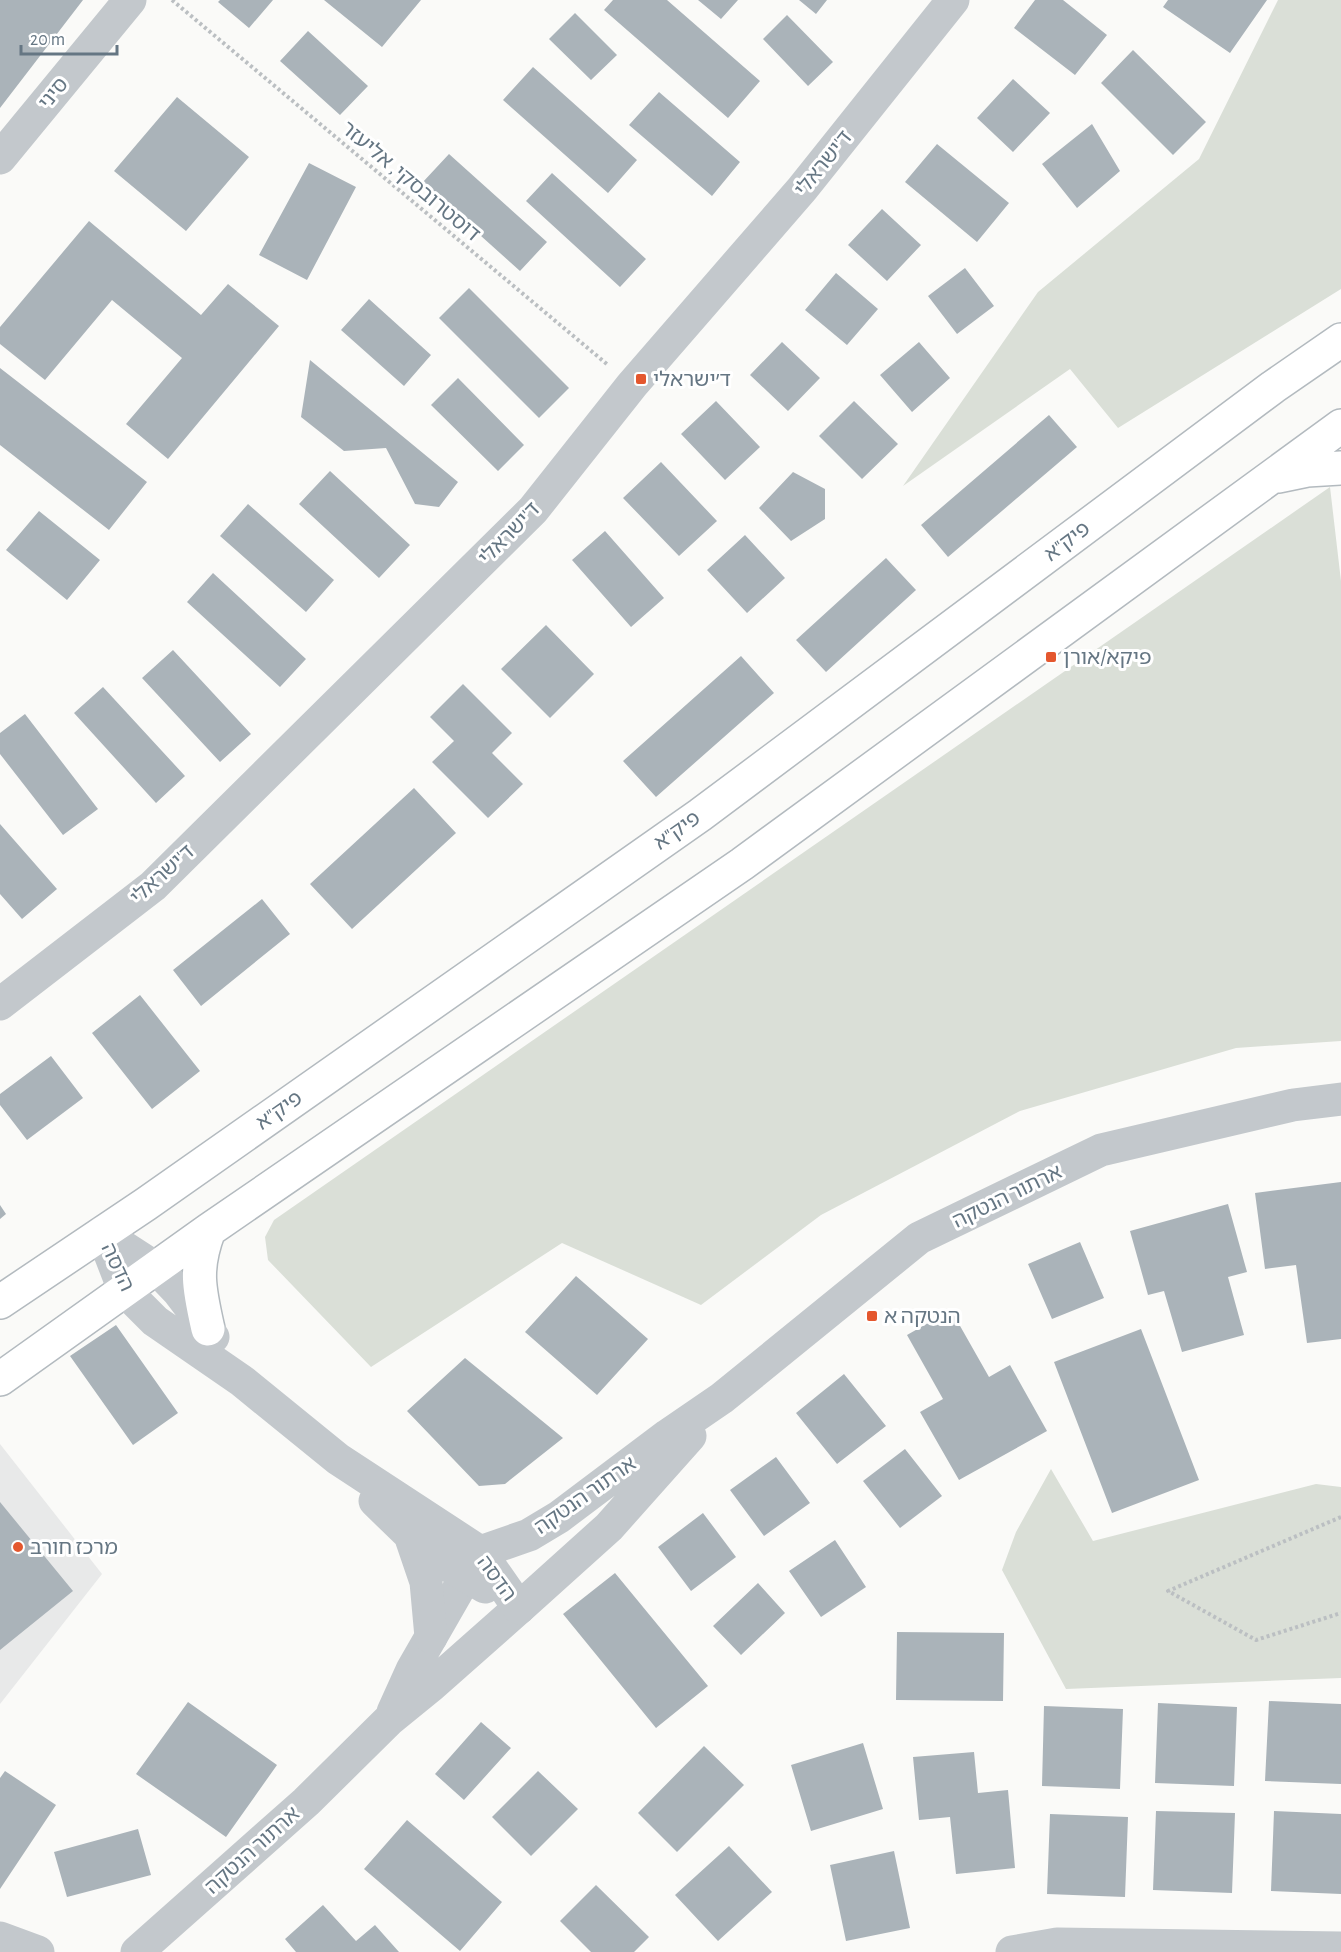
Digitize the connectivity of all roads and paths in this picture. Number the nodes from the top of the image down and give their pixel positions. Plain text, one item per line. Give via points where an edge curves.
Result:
1 (130, 0) edge
2 (171, 0) edge
3 (953, 0) edge
4 (0, 158) edge
5 (1341, 340) edge
6 (632, 385) junction
7 (1341, 426) edge
8 (1341, 468) edge
9 (1273, 477) junction
10 (0, 1004) edge
11 (1341, 1099) edge
12 (209, 1230) junction
13 (102, 1233) junction
14 (156, 1268) junction
15 (124, 1290) junction
16 (0, 1302) edge
17 (207, 1329) junction
18 (0, 1379) edge
19 (242, 1381) junction
20 (722, 1398) junction
21 (338, 1459) junction
22 (1341, 1517) edge
23 (410, 1535) junction
24 (473, 1564) junction
25 (519, 1608) junction
26 (1341, 1613) edge
27 (431, 1637) junction
28 (389, 1720) junction
29 (0, 1938) edge
30 (1341, 1948) edge
31 (38, 1952) edge
32 (137, 1952) edge
33 (1012, 1952) edge

1 - 4 street, סיני
2 - 6 path, דוסטרובסקי, אליעזר
3 - 6 street, ד'ישראלי via 802,189
5 - 13 main road, פיק"א via 700,815
6 - 10 street, ד'ישראלי via 533,510 162,877
7 - 9 main road
8 - 9 main road
9 - 12 main road via 742,864
11 - 20 street, ארתור הנטקה via 1293,1105 1101,1150 919,1238
12 - 14 main road
12 - 17 main road via 198,1268
13 - 14 street, הדסה
13 - 15 street, הדסה
13 - 16 main road, פיק"א
14 - 15 main road
14 - 17 street, הדסה
15 - 18 main road
15 - 19 street, הדסה via 155,1321
17 - 19 street, הדסה
19 - 21 street, הדסה
20 - 24 street, ארתור הנטקה via 559,1517
20 - 25 street, ארתור הנטקה via 609,1527
21 - 23 street, הדסה
21 - 24 street, הדסה
22 - 26 path via 1168,1591 1256,1640
23 - 24 street, הדסה via 441,1561
23 - 27 street via 426,1582
24 - 25 street, הדסה
24 - 27 street, ארתור הנטקה
25 - 28 street, ארתור הנטקה
27 - 28 street, ארתור הנטקה
28 - 32 street, ארתור הנטקה via 306,1802
29 - 31 street
30 - 33 street via 1057,1944

